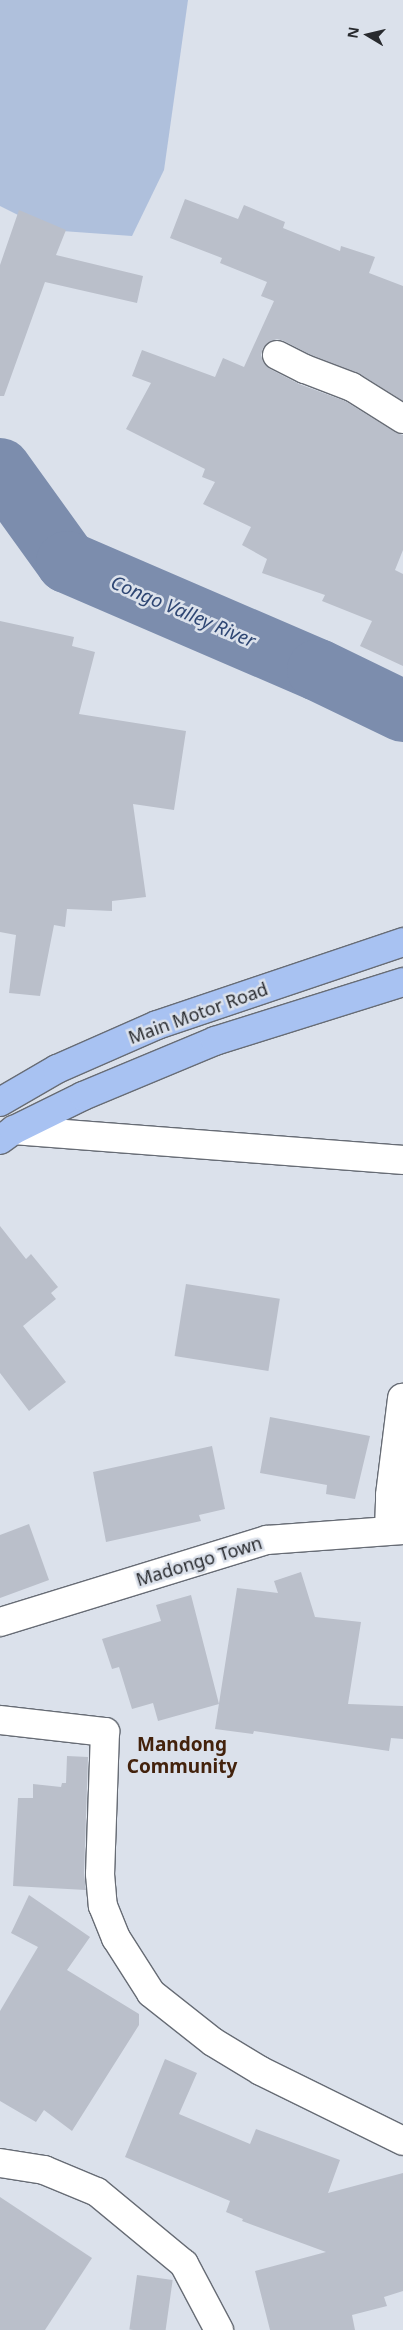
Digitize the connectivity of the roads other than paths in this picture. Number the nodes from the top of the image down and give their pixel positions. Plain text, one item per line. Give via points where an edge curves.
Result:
1 (277, 355) dead end
2 (403, 419) edge
3 (402, 942) edge
4 (403, 982) edge
5 (0, 1102) edge
6 (7, 1135) edge
7 (403, 1160) edge
8 (402, 1398) edge
9 (396, 1530) edge
10 (0, 1622) edge
11 (0, 1720) edge
12 (403, 2141) edge
13 (0, 2162) edge
14 (219, 2330) edge

1 - 2 street via 352,387
3 - 5 main road, Main Motor Road via 157,1025 57,1069
4 - 6 main road, Main Motor Road via 215,1041 83,1096
6 - 7 street
8 - 9 street via 391,1488
9 - 10 street, Madongo Town via 266,1540
11 - 12 street via 105,1732 100,1874 103,1906 116,1938 151,1993 213,2042 261,2071
13 - 14 street via 44,2170 97,2192 184,2264

